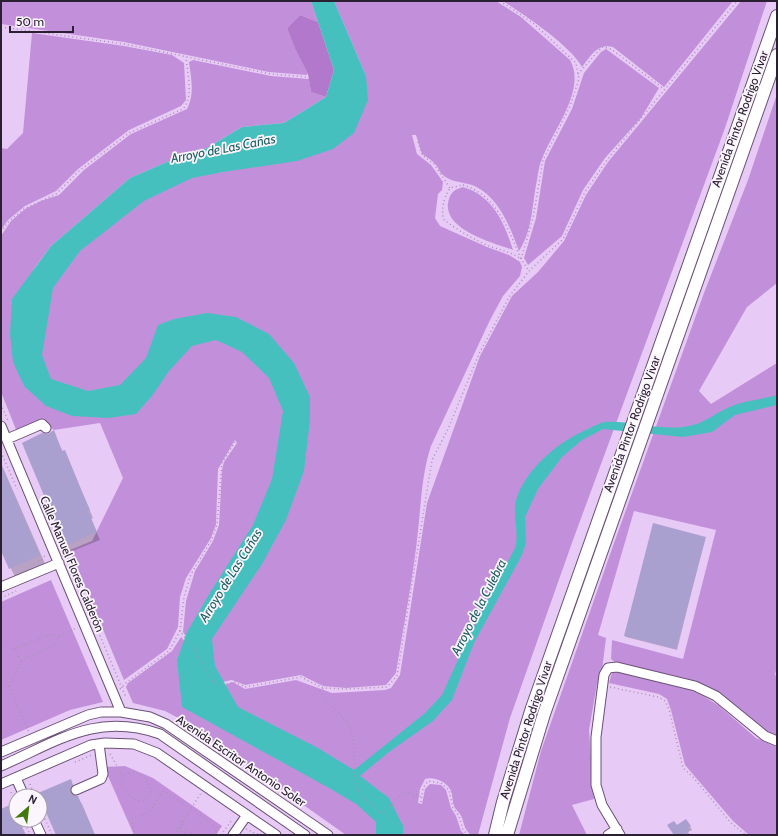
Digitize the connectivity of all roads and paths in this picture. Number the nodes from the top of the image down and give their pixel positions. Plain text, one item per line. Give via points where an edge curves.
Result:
1 (500, 1) edge
2 (737, 1) edge
3 (777, 16) edge
4 (1, 27) edge
5 (777, 55) edge
6 (186, 57) junction
7 (578, 74) junction
8 (307, 77) dead end
9 (665, 90) junction
10 (418, 142) dead end
11 (450, 188) junction
12 (1, 232) edge
13 (521, 259) junction
14 (529, 271) junction
15 (46, 428) dead end
16 (3, 434) edge
17 (235, 442) dead end
18 (1, 452) edge
19 (19, 494) dead end
20 (44, 551) dead end
21 (59, 563) junction
22 (32, 564) dead end
23 (1, 587) edge
24 (20, 589) dead end
25 (1, 598) edge
26 (74, 621) dead end
27 (81, 626) junction
28 (180, 631) junction
29 (59, 636) junction
30 (1, 647) edge
31 (15, 649) junction
32 (21, 662) junction
33 (1, 683) edge
34 (603, 685) junction
35 (9, 686) junction
36 (322, 688) junction
37 (114, 693) junction
38 (121, 712) junction
39 (32, 738) junction
40 (777, 741) edge
41 (103, 749) junction
42 (112, 751) dead end
43 (1, 752) edge
44 (69, 765) dead end
45 (1, 766) edge
46 (123, 776) junction
47 (16, 778) junction
48 (31, 781) dead end
49 (30, 784) junction
50 (4, 788) edge
51 (20, 788) edge
52 (26, 788) edge
53 (32, 788) edge
54 (76, 790) dead end
55 (194, 790) dead end
56 (203, 791) junction
57 (422, 797) junction
58 (421, 802) dead end
59 (190, 809) junction
60 (231, 815) dead end
61 (247, 815) junction
62 (232, 820) junction
63 (182, 821) junction
64 (240, 825) junction
65 (177, 829) junction
66 (618, 832) edge
67 (136, 835) edge
68 (174, 835) edge
69 (188, 835) edge
70 (194, 835) edge
71 (214, 835) edge
72 (221, 835) edge
73 (233, 835) edge
74 (259, 835) edge
75 (276, 835) edge
76 (305, 835) edge
77 (328, 835) edge
78 (468, 835) edge
79 (495, 835) edge
80 (508, 835) edge
81 (608, 835) edge
82 (746, 835) edge

1 - 7 path via 533,23 557,45 576,63
2 - 9 path
3 - 79 main road, Avenida Pintor Rodrigo Vivar via 532,708
4 - 6 path via 124,44
5 - 80 main road, Avenida Pintor Rodrigo Vivar via 544,714
6 - 8 path via 270,74
6 - 12 path via 189,96 183,109 129,133 79,171 56,194 24,209 9,221
7 - 9 path via 602,47 611,48
7 - 13 path via 570,106 543,160 534,218
9 - 14 path via 607,160 585,192 563,239
10 - 11 path via 422,155 434,164
11 - 13 path via 463,185 474,188 484,195 503,218
11 - 13 path via 441,204 443,219 457,230
13 - 14 path
14 - 36 path via 509,297 479,354 448,429 432,460 397,676 387,687 346,690
15 - 16 street via 42,424
16 - 21 street, Calle Manuel Flores Calderón
17 - 28 path via 222,463 217,524 212,540 191,574 184,597
18 - 19 path
20 - 22 path via 43,559
21 - 23 street
21 - 27 street, Calle Manuel Flores Calderón
24 - 25 path
26 - 27 path
27 - 29 path
27 - 37 street, Calle Manuel Flores Calderón
28 - 36 path via 211,680 216,683 221,685 235,682 245,687 301,677
28 - 37 path via 169,651
29 - 31 path via 48,634
29 - 32 path via 55,644
30 - 31 path
31 - 32 path
32 - 35 path
33 - 35 path
34 - 40 street via 608,668 617,667 695,686 716,696 765,736
34 - 66 street via 596,737 596,785 602,805
34 - 82 path via 658,697 665,701 683,768
35 - 39 path
36 - 57 path via 320,692 326,701 350,728 354,740 356,786 360,794 379,812 385,812 402,793
37 - 38 street, Calle Manuel Flores Calderón
38 - 39 street, Avenida Escritor Antonio Soler via 88,715
38 - 77 street, Avenida Escritor Antonio Soler via 150,717 180,732
39 - 43 street, Avenida Escritor Antonio Soler
41 - 42 path
41 - 44 path
41 - 46 path
41 - 47 street via 91,745
41 - 54 street via 101,778
41 - 56 street via 134,744 157,753
45 - 76 street, Avenida Escritor Antonio Soler via 87,728 118,725 146,729 160,734
46 - 46 path via 128,772 140,775 151,787 152,793 149,798 140,801 126,792 122,787
47 - 50 street
47 - 51 street
48 - 49 path
49 - 52 path
49 - 53 path
55 - 56 path
56 - 59 path
56 - 61 street
57 - 58 path
57 - 78 path via 423,788 428,781 441,783 449,790 453,808
59 - 63 path
59 - 67 path via 165,791 159,795 151,810 133,818 132,824
59 - 71 path via 217,828
60 - 62 path
61 - 64 street
61 - 75 street
62 - 64 path
62 - 72 path
63 - 65 path
63 - 70 path via 184,823 181,828
64 - 73 street
64 - 74 path
65 - 68 path
65 - 69 path
66 - 81 street

